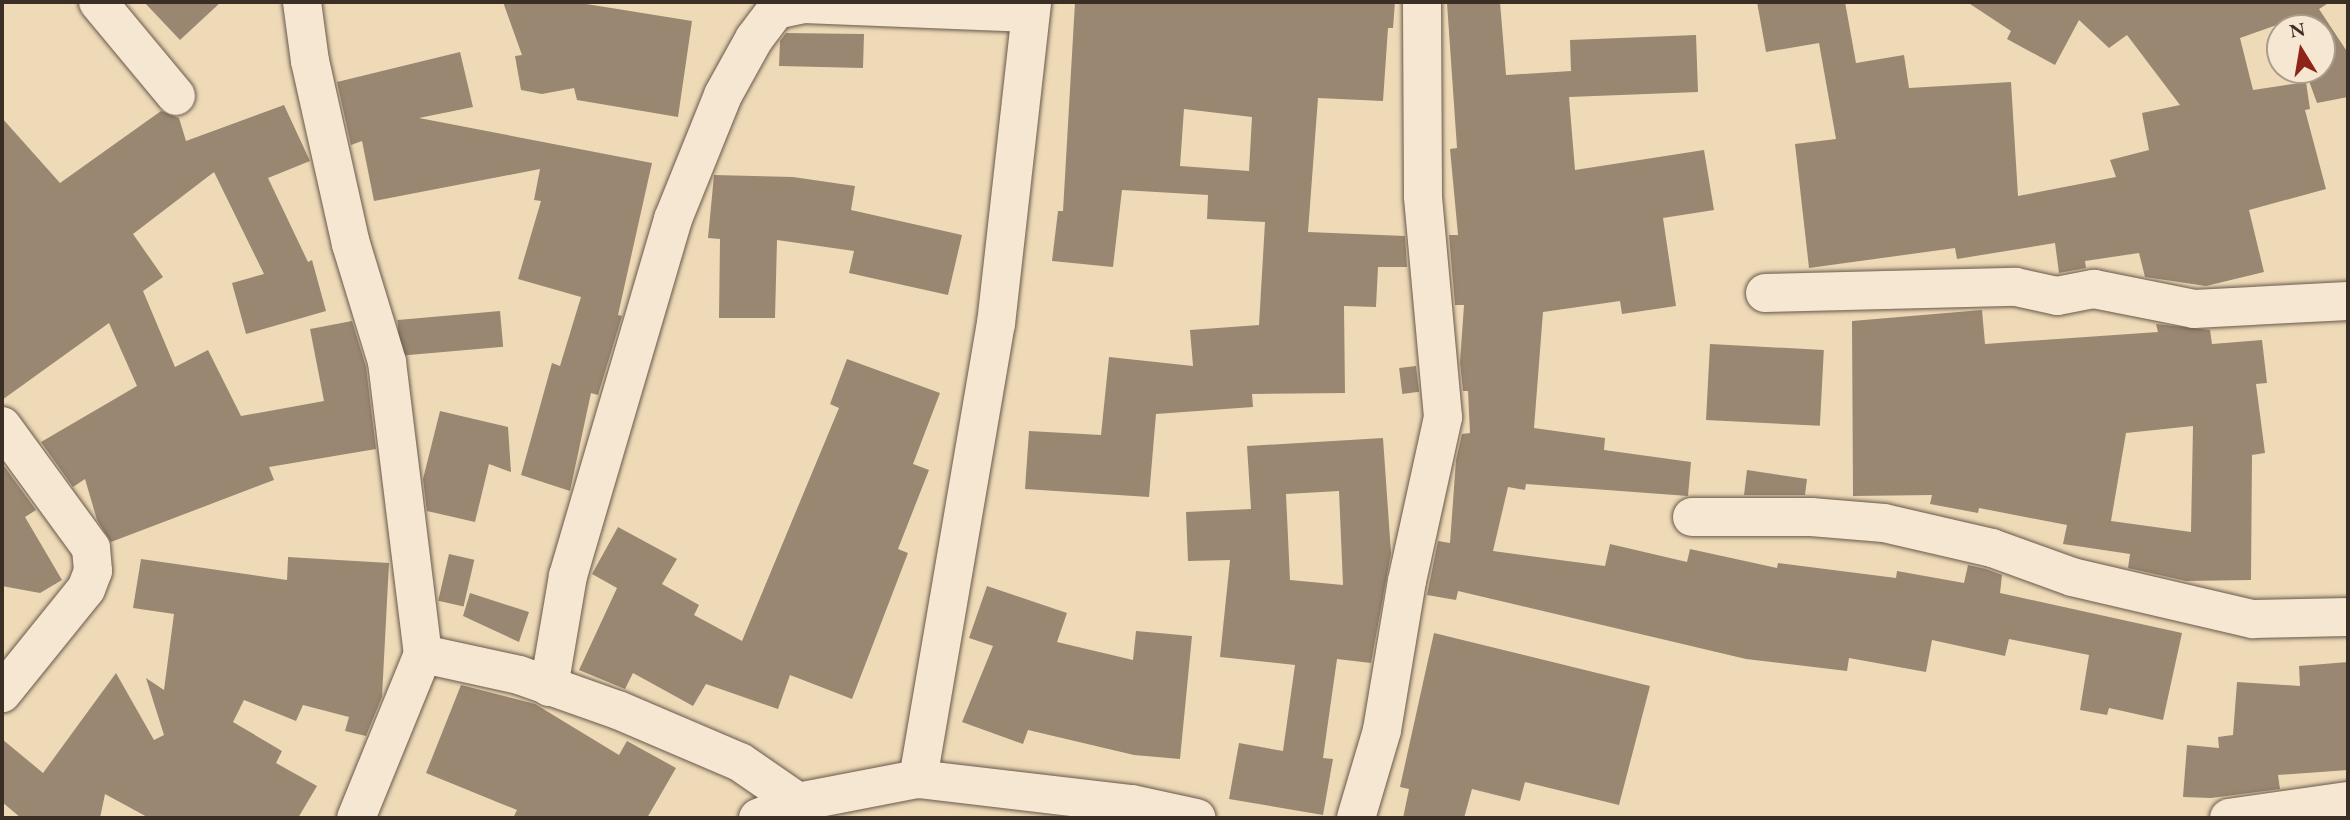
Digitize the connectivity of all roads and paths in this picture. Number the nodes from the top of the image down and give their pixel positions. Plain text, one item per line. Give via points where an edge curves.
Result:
1 (98, 2) edge
2 (302, 2) edge
3 (1422, 2) edge
4 (1031, 7) edge
5 (176, 96) dead end
6 (1765, 293) dead end
7 (2348, 301) edge
8 (2, 426) edge
9 (1692, 517) dead end
10 (2348, 617) edge
11 (423, 654) junction
12 (549, 687) junction
13 (2, 693) edge
14 (918, 779) junction
15 (2348, 801) edge
16 (798, 802) junction
17 (356, 818) edge
18 (758, 818) edge
19 (1197, 818) edge
20 (1356, 818) edge
21 (2229, 818) edge

1 - 5 street
2 - 11 street via 310,61 351,244 387,362
3 - 20 street via 1423,196 1443,416 1407,581 1382,730
4 - 12 street via 804,4 776,10 754,39 723,95 673,219 568,576
4 - 14 street via 996,324
6 - 7 street via 2016,287 2057,296 2094,289 2194,309
8 - 13 street via 91,548 93,571 86,589
9 - 10 street via 1811,517 1884,523 1992,548 2071,577 2253,619
11 - 12 street via 519,675
11 - 17 street
12 - 16 street via 740,762
14 - 16 street
14 - 19 street via 1132,804
15 - 21 street
16 - 18 street

